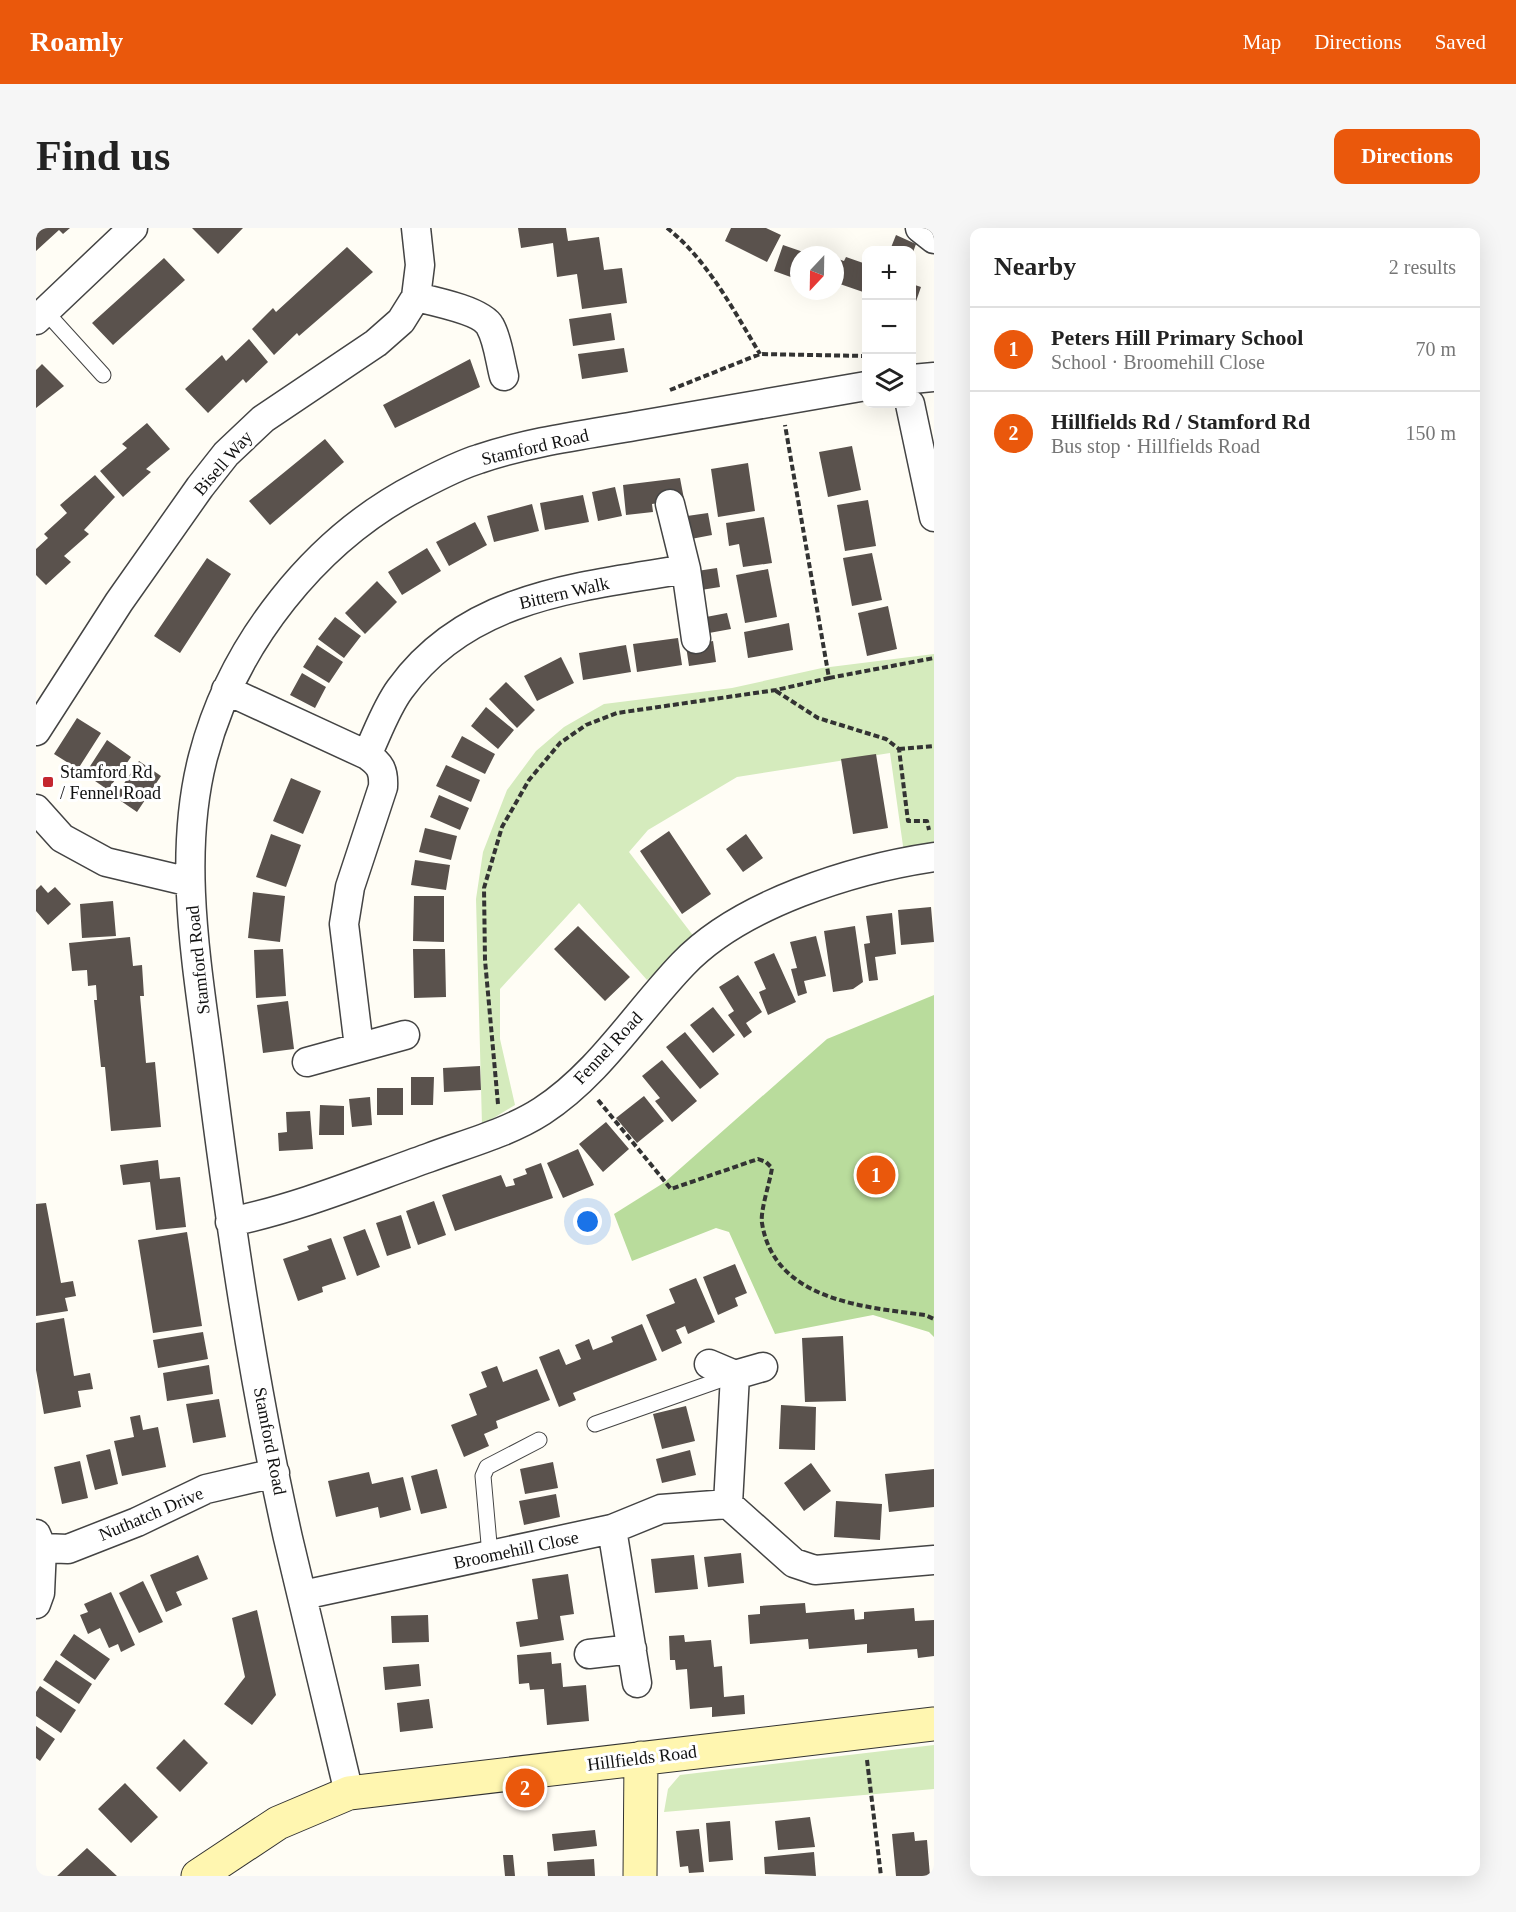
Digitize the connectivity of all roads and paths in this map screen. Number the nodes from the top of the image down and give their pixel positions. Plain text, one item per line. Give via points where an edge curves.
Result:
1 (133, 228) edge
2 (416, 228) edge
3 (667, 228) edge
4 (920, 228) edge
5 (934, 239) edge
6 (417, 297) junction
7 (41, 316) edge
8 (760, 354) dead end
9 (103, 375) dead end
10 (504, 376) dead end
11 (934, 377) edge
12 (916, 379) edge
13 (862, 387) edge
14 (780, 400) junction
15 (911, 408) edge
16 (670, 504) dead end
17 (934, 517) edge
18 (686, 569) junction
19 (696, 639) dead end
20 (934, 658) edge
21 (829, 678) junction
22 (226, 690) junction
23 (776, 690) junction
24 (36, 731) edge
25 (934, 746) edge
26 (899, 749) junction
27 (367, 755) junction
28 (36, 809) edge
29 (934, 819) edge
30 (927, 821) junction
31 (933, 857) edge
32 (189, 882) junction
33 (405, 1035) dead end
34 (359, 1047) junction
35 (307, 1062) dead end
36 (580, 1079) junction
37 (499, 1132) junction
38 (230, 1222) junction
39 (934, 1319) edge
40 (709, 1364) dead end
41 (763, 1367) dead end
42 (735, 1375) junction
43 (595, 1424) dead end
44 (539, 1440) dead end
45 (275, 1473) junction
46 (728, 1504) junction
47 (612, 1529) junction
48 (39, 1541) edge
49 (490, 1555) junction
50 (934, 1560) edge
51 (303, 1594) junction
52 (36, 1604) edge
53 (632, 1649) junction
54 (589, 1654) dead end
55 (637, 1683) dead end
56 (934, 1724) edge
57 (864, 1732) junction
58 (641, 1758) junction
59 (350, 1793) junction
60 (198, 1876) edge
61 (640, 1876) edge
62 (880, 1876) edge

1 - 7 street
2 - 6 street, Bisell Way via 420,264
3 - 8 path via 723,292
4 - 5 street
6 - 10 street via 456,308 490,324
6 - 24 street, Bisell Way via 401,321 376,343 263,419 226,454 118,602
7 - 9 lane
11 - 12 street
13 - 14 street, Stamford Road
14 - 21 path
14 - 22 street, Stamford Road via 543,443 478,459 416,488 357,524 305,574 262,628
15 - 17 street
16 - 18 street
18 - 19 street
18 - 27 street, Bittern Walk via 567,589 519,601 483,618 445,643 399,690
20 - 21 path
21 - 23 path
22 - 27 street
22 - 32 street, Stamford Road via 203,755 194,801
23 - 26 path via 818,718 886,739
23 - 37 path via 617,713 586,725 560,743 529,780 502,827 484,888 485,960
25 - 26 path
26 - 30 path via 908,821
27 - 34 street via 380,764 383,787 350,887 344,924
28 - 32 street via 62,838 106,862
29 - 30 path
30 - 31 path
31 - 36 street, Fennel Road via 804,889 737,922 685,962
32 - 38 street, Stamford Road
33 - 34 street
34 - 35 street
36 - 37 street, Fennel Road via 541,1112
36 - 39 path via 671,1189 758,1159 766,1162 772,1168 761,1221 774,1258 801,1286 861,1306
37 - 38 street, Fennel Road via 275,1213
38 - 45 street, Stamford Road
40 - 42 street
41 - 42 street
42 - 43 lane
42 - 46 street
44 - 49 lane via 487,1467 483,1476
45 - 48 street, Nuthatch Drive via 206,1489 68,1549
45 - 51 street, Stamford Road
46 - 47 street, Broomehill Close via 661,1509
46 - 50 street via 794,1563 815,1570
47 - 49 street, Broomehill Close
47 - 53 street
48 - 52 street via 40,1593
49 - 51 street, Broomehill Close
51 - 59 street, Stamford Road
53 - 54 street
53 - 55 street
56 - 57 street, Hillfields Road
57 - 58 street, Hillfields Road
57 - 62 path
58 - 59 street, Hillfields Road
58 - 61 street
59 - 60 street via 278,1823

